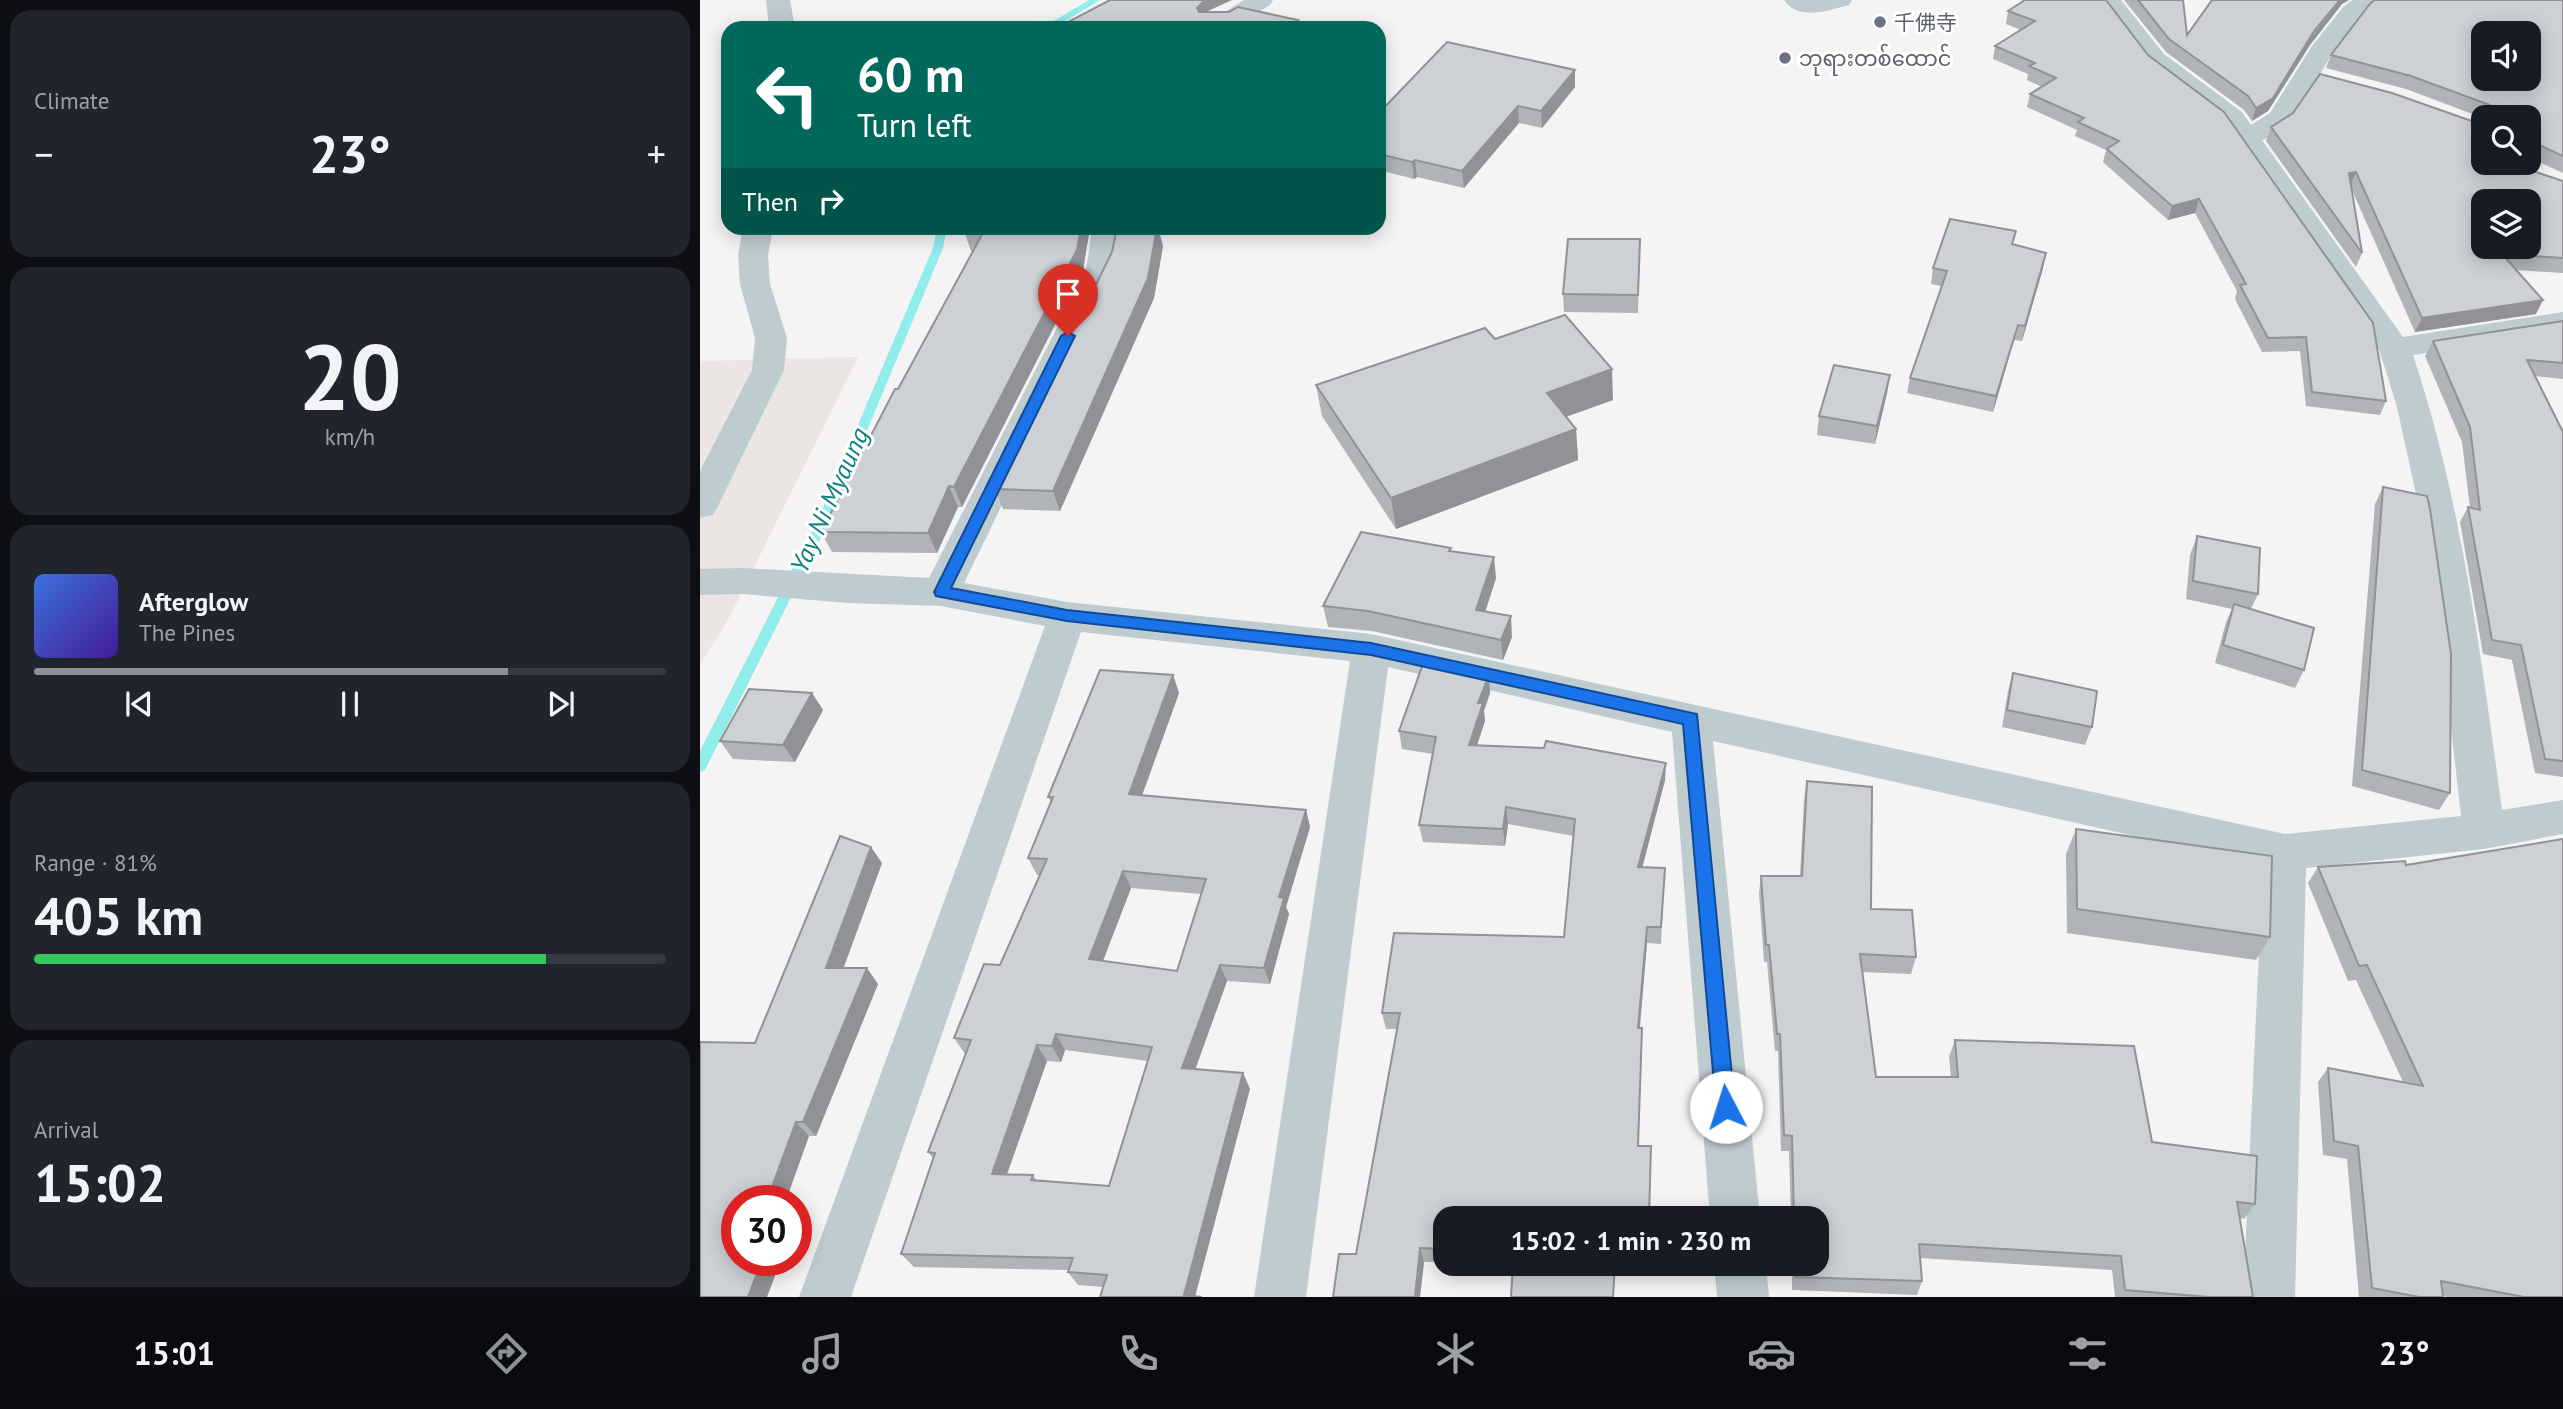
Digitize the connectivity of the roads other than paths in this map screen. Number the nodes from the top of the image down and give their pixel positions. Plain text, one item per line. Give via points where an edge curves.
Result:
1 (778, 0) edge
2 (1261, 0) edge
3 (1796, 0) edge
4 (1840, 0) edge
5 (2108, 0) edge
6 (2369, 0) edge
7 (781, 21) edge
8 (1227, 21) edge
9 (2247, 136) junction
10 (757, 235) edge
11 (1107, 235) edge
12 (2563, 322) edge
13 (2395, 348) junction
14 (700, 506) edge
15 (700, 582) edge
16 (942, 592) junction
17 (1067, 616) junction
18 (1371, 649) junction
19 (1691, 719) junction
20 (2563, 817) edge
21 (2484, 831) junction
22 (2285, 852) junction
23 (1734, 1206) edge
24 (1741, 1276) edge
25 (825, 1297) edge
26 (1280, 1297) edge
27 (1742, 1297) edge
28 (2269, 1297) edge

1 - 7 street
2 - 8 street
3 - 4 street via 1803,6
5 - 9 street via 2155,60 2232,118
6 - 9 street via 2353,11 2319,78 2280,118
9 - 13 street
10 - 14 street via 755,284 771,338 768,370
11 - 16 street via 1101,271
12 - 13 street
13 - 21 street via 2410,391 2449,568
15 - 16 street
16 - 17 street
17 - 18 street
17 - 25 street
18 - 19 street
18 - 26 street
19 - 22 street
19 - 23 street
20 - 21 street
21 - 22 street
22 - 28 street
24 - 27 street

